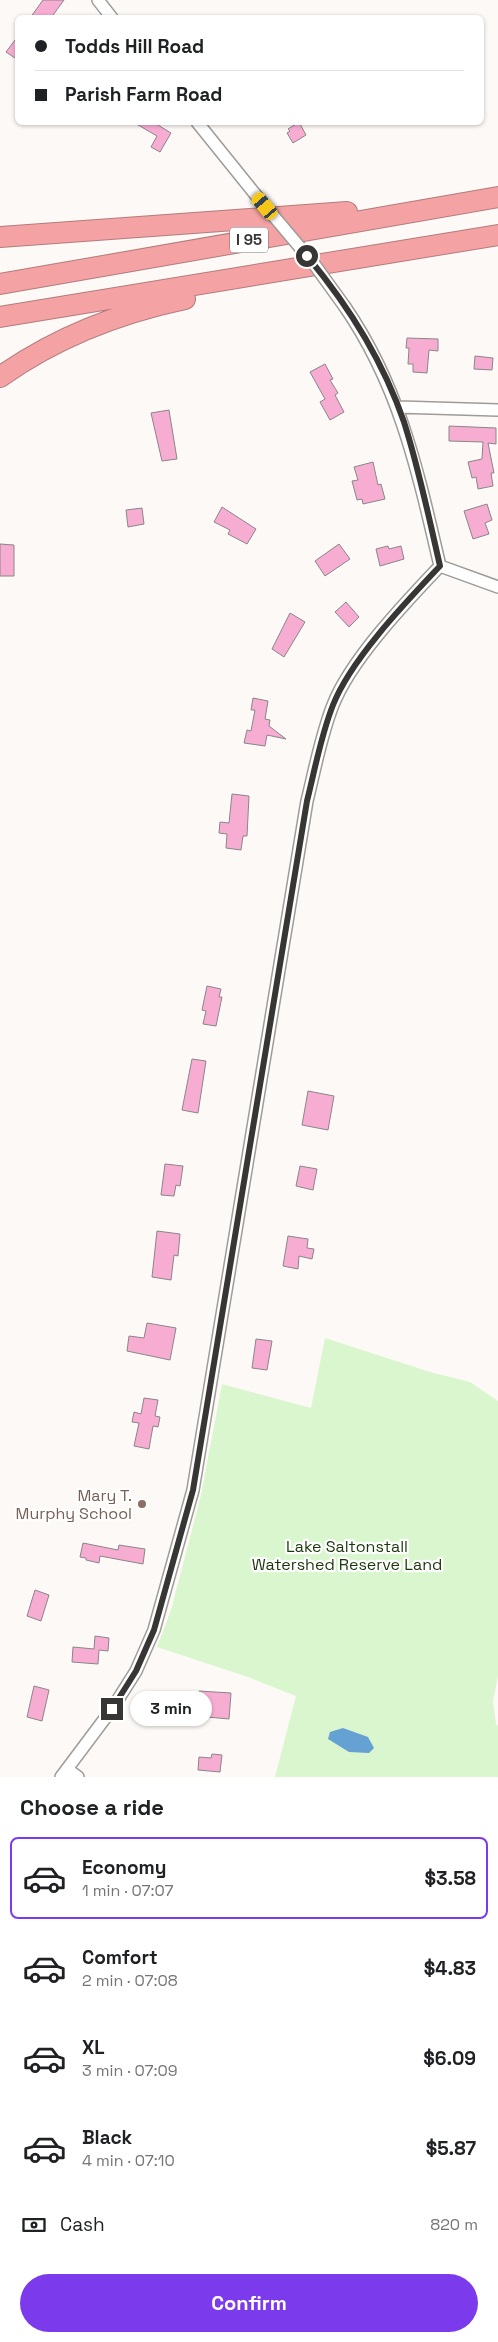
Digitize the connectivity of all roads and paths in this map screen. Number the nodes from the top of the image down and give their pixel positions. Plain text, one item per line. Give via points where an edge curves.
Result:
1 (98, 0) edge
2 (110, 15) edge
3 (198, 125) edge
4 (498, 193) edge
5 (498, 197) edge
6 (498, 234) edge
7 (0, 237) edge
8 (441, 244) junction
9 (0, 284) edge
10 (0, 317) edge
11 (0, 378) edge
12 (398, 407) junction
13 (498, 410) edge
14 (440, 566) junction
15 (498, 587) edge
16 (64, 1773) edge
17 (78, 1777) edge

1 - 2 street
3 - 12 street, bridge via 345,306 371,349
4 - 7 highway via 344,212
5 - 9 highway, I 95
6 - 8 highway, I 95
8 - 10 highway, I 95
8 - 11 highway via 156,305 80,331 27,358
12 - 13 street
12 - 14 street via 417,466
14 - 15 street
14 - 16 street via 348,675 330,713 307,801 193,1490 154,1630 136,1671
16 - 17 street

